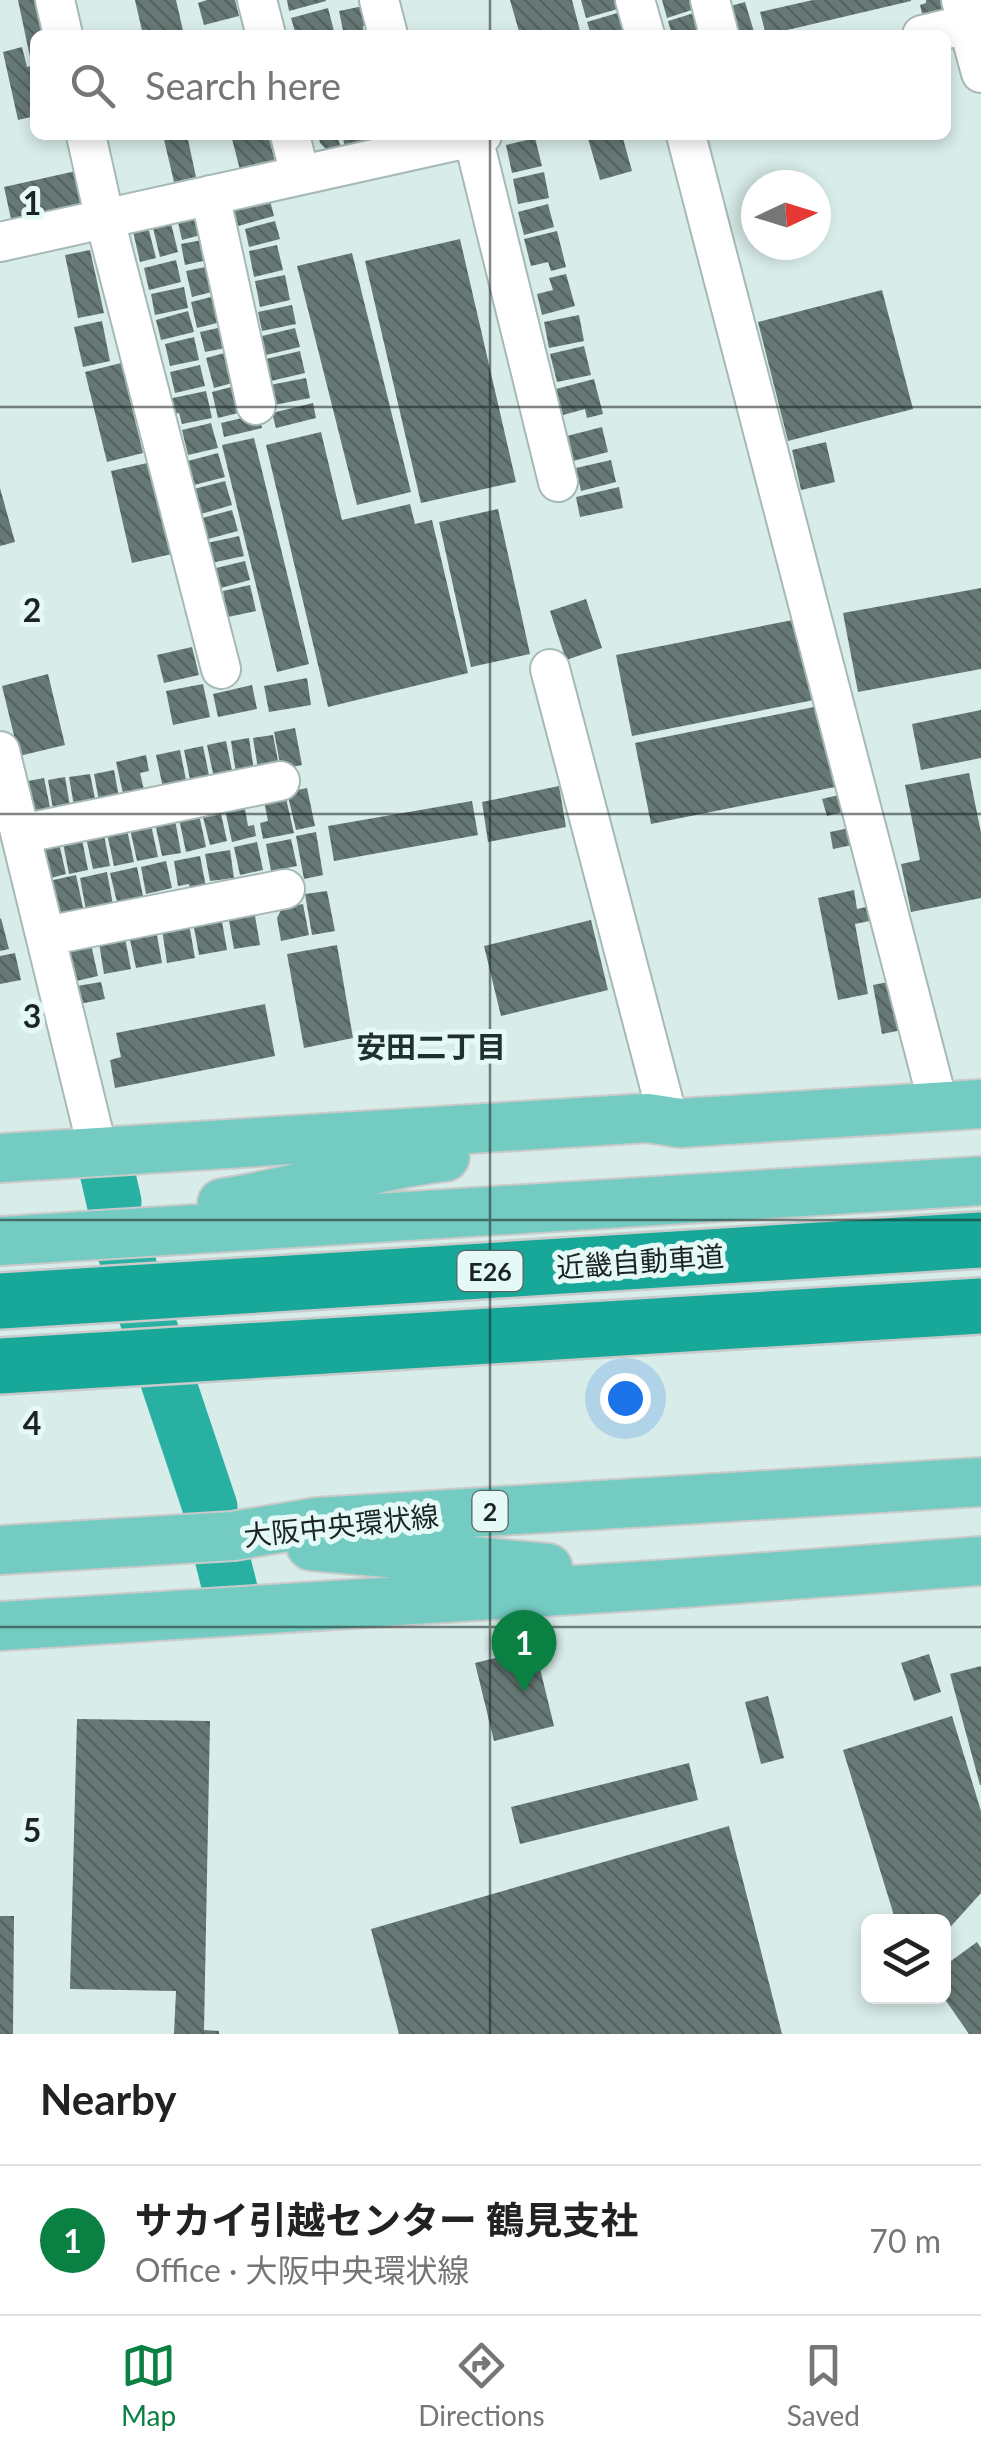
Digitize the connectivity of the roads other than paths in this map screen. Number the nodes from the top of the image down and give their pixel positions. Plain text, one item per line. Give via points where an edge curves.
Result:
1 (55, 0) edge
2 (257, 0) edge
3 (379, 0) edge
4 (635, 0) edge
5 (710, 0) edge
6 (970, 15) edge
7 (62, 30) edge
8 (265, 30) edge
9 (387, 30) edge
10 (644, 30) edge
11 (718, 30) edge
12 (934, 30) edge
13 (981, 73) edge
14 (87, 140) edge
15 (291, 140) edge
16 (479, 140) edge
17 (687, 140) edge
18 (414, 142) edge
19 (300, 175) junction
20 (210, 195) junction
21 (105, 220) junction
22 (0, 242) edge
23 (256, 405) dead end
24 (558, 482) dead end
25 (221, 669) dead end
26 (550, 669) dead end
27 (0, 751) edge
28 (280, 781) dead end
29 (21, 834) junction
30 (285, 889) dead end
31 (46, 936) junction
32 (960, 1106) edge
33 (669, 1122) junction
34 (98, 1152) junction
35 (0, 1158) edge
36 (981, 1181) edge
37 (0, 1228) edge
38 (981, 1240) edge
39 (0, 1241) edge
40 (0, 1301) edge
41 (981, 1306) edge
42 (981, 1327) edge
43 (511, 1335) junction
44 (0, 1366) edge
45 (981, 1482) edge
46 (233, 1536) junction
47 (0, 1550) edge
48 (981, 1561) edge
49 (670, 1584) junction
50 (0, 1626) edge

1 - 7 street
2 - 8 street
3 - 9 street
4 - 10 street
5 - 11 street
6 - 12 street
6 - 13 street
14 - 21 street
15 - 19 street
16 - 24 street
17 - 32 street
18 - 19 street
19 - 20 street
20 - 21 street
20 - 23 street
21 - 22 street
21 - 25 street
26 - 33 street
27 - 29 street
28 - 29 street
29 - 31 street
30 - 31 street
31 - 34 street
32 - 33 main road
33 - 34 main road via 648,1118
33 - 37 main road via 650,1136 431,1158 239,1200
34 - 35 main road
36 - 39 main road
38 - 40 highway, 近畿自動車道 / E26
41 - 43 highway
42 - 43 highway via 699,1340
43 - 44 highway
45 - 46 main road, 大阪中央環状線 / 2 via 318,1522
46 - 47 main road, 大阪中央環状線 / 2
46 - 49 main road
48 - 49 main road
49 - 50 main road

